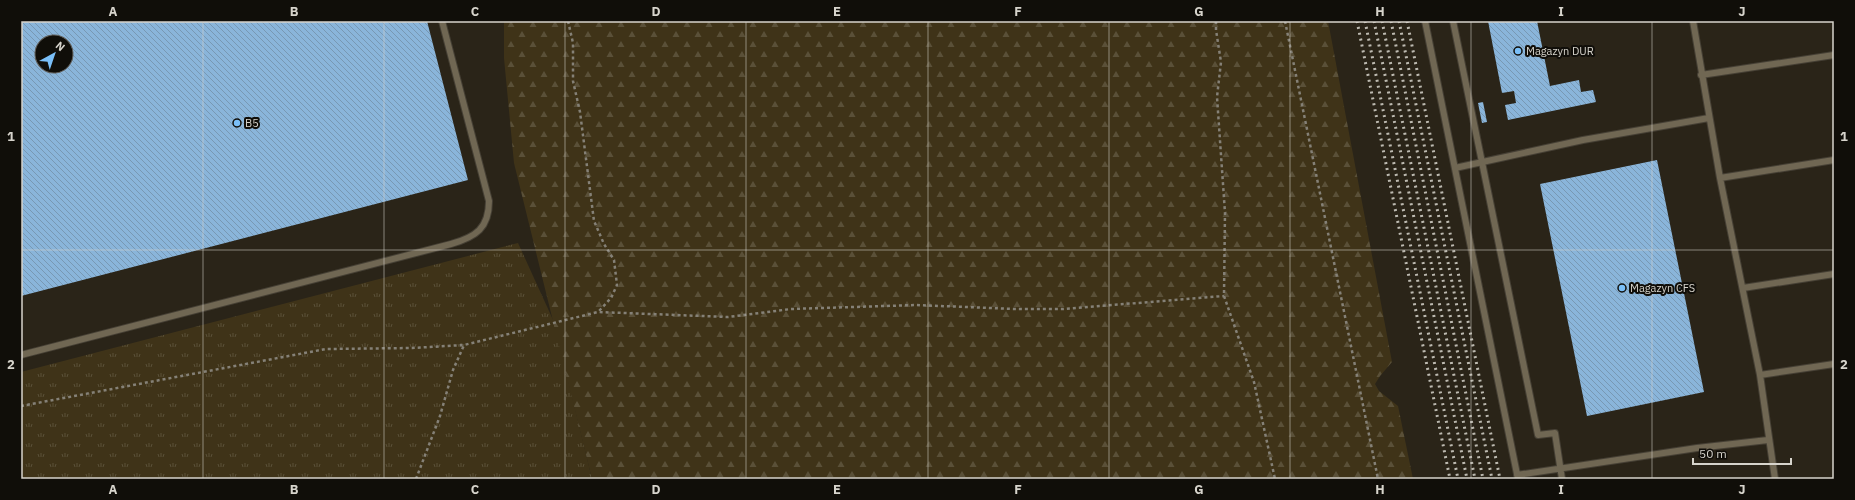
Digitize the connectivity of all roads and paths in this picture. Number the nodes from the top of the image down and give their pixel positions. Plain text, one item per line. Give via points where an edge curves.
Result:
1 (442, 21) edge
2 (568, 21) edge
3 (1216, 21) edge
4 (1285, 21) edge
5 (1425, 21) edge
6 (1453, 21) edge
7 (1693, 21) edge
8 (1834, 55) edge
9 (1701, 75) junction
10 (1709, 118) junction
11 (1834, 160) edge
12 (1482, 163) junction
13 (1455, 168) junction
14 (1720, 178) junction
15 (1834, 274) edge
16 (1743, 288) junction
17 (1224, 296) junction
18 (598, 312) junction
19 (464, 344) junction
20 (21, 355) edge
21 (1834, 364) edge
22 (1760, 375) junction
23 (21, 406) edge
24 (1768, 440) junction
25 (1560, 468) junction
26 (1518, 477) edge
27 (416, 479) edge
28 (1275, 479) edge
29 (1378, 479) edge
30 (1562, 479) edge
31 (1775, 479) edge

1 - 20 lane via 489,201 489,214 484,225 476,233 451,244
2 - 18 path via 573,43 573,81 580,112 594,221 614,260 617,285 611,298
3 - 17 path via 1221,62 1217,97 1225,213
4 - 29 path
5 - 13 lane
6 - 12 lane
7 - 9 lane
8 - 9 lane
9 - 10 lane
10 - 12 lane via 1583,140
10 - 14 lane
11 - 14 lane
12 - 13 lane
12 - 25 lane via 1538,436 1556,433
13 - 26 lane
14 - 16 lane
15 - 16 lane
16 - 22 lane
17 - 18 path via 1063,309 916,305 791,310 728,316
17 - 28 path via 1254,382
18 - 19 path
19 - 23 path via 412,348 326,349
19 - 27 path
21 - 22 lane
22 - 24 lane
24 - 25 lane
24 - 31 lane
25 - 26 lane
25 - 30 lane

